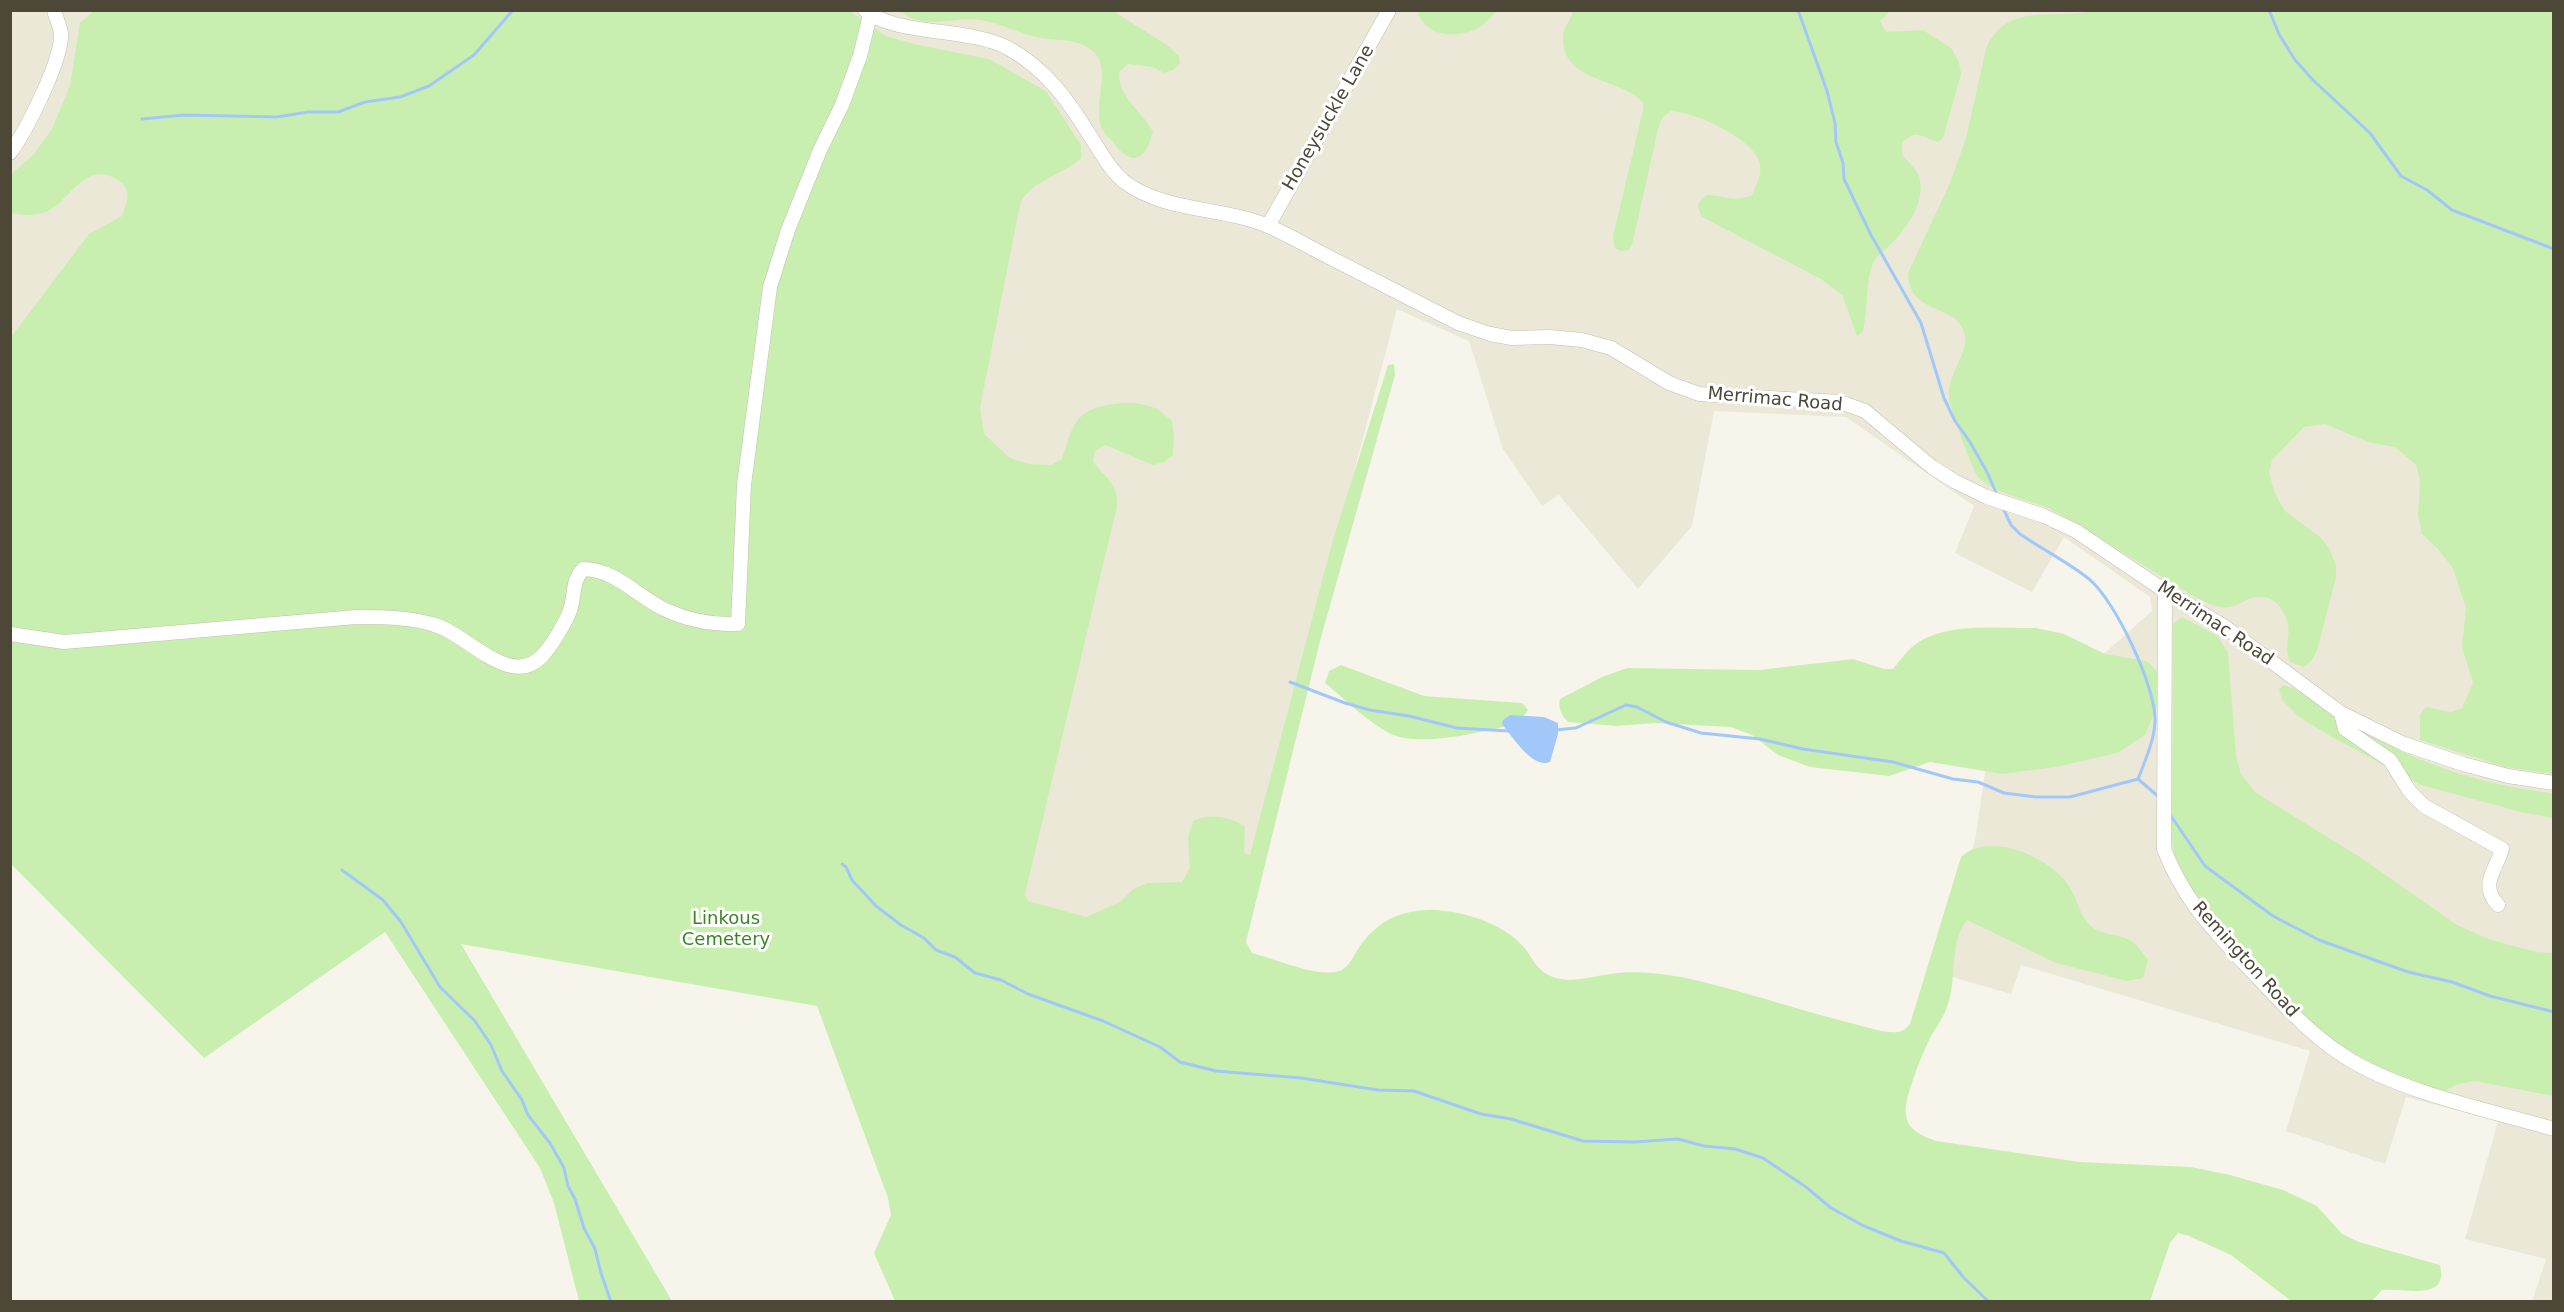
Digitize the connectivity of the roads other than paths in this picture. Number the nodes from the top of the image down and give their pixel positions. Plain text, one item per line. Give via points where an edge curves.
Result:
1 (54, 10) edge
2 (1389, 10) edge
3 (867, 13) edge
4 (10, 153) edge
5 (1268, 226) junction
6 (2165, 591) junction
7 (10, 634) edge
8 (2341, 712) junction
9 (2553, 783) edge
10 (2498, 905) dead end
11 (2553, 1129) edge

1 - 4 street via 61,34 55,62 27,128
2 - 5 street, Honeysuckle Lane
3 - 5 street, Merrimac Road via 894,24 980,37 1006,47 1050,78 1073,107 1108,165 1125,182 1163,200
3 - 7 street via 860,56 788,230 770,287 744,485 738,624 695,621 665,609 602,570 583,569 574,583 571,609 551,644 538,660 526,665 501,664 456,633 438,626 390,617 64,642
5 - 6 street, Merrimac Road via 1458,323 1491,334 1582,340 1611,348 1669,383 1699,394 1840,402 1865,411 1954,481 2076,531
6 - 8 street, Merrimac Road via 2225,627
6 - 11 street, Remington Road via 2164,849 2199,915 2303,1024 2344,1056 2431,1094
8 - 9 street, Merrimac Road via 2404,744 2463,764
8 - 10 street via 2345,729 2390,760 2424,806 2502,849 2488,886

